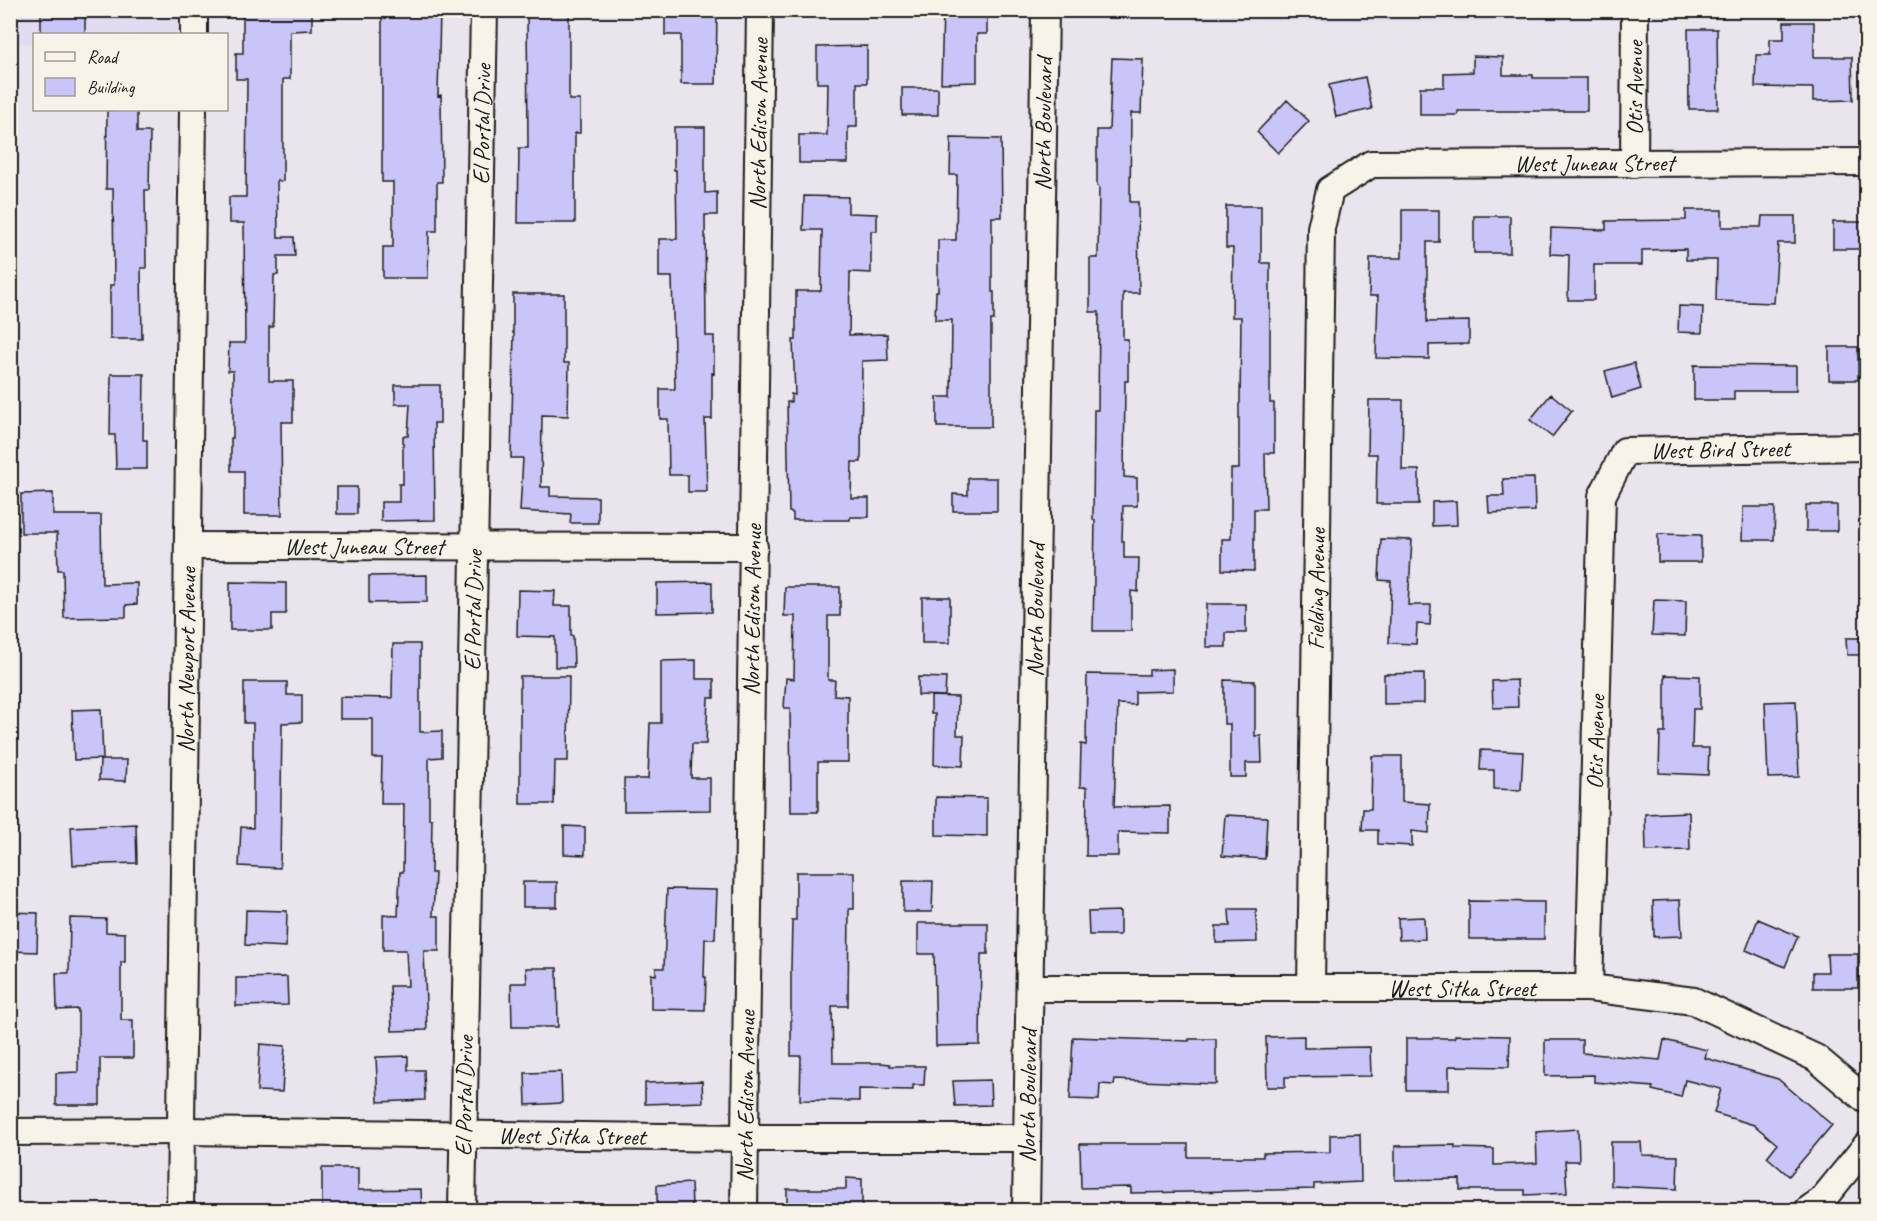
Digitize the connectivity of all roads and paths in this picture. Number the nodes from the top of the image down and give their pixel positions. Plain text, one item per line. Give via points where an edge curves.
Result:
1 (194, 10) edge
2 (484, 10) edge
3 (760, 10) edge
4 (1045, 10) edge
5 (1635, 10) edge
6 (194, 33) edge
7 (193, 111) edge
8 (1866, 162) edge
9 (1634, 164) junction
10 (1330, 190) joint
11 (1866, 447) edge
12 (1602, 496) joint
13 (188, 546) junction
14 (475, 546) junction
15 (754, 547) junction
16 (1030, 988) junction
17 (1311, 988) junction
18 (1589, 988) junction
19 (1866, 1100) edge
20 (181, 1131) junction
21 (10, 1132) edge
22 (465, 1136) junction
23 (745, 1138) junction
24 (1027, 1138) junction
25 (1866, 1146) edge
26 (180, 1210) edge
27 (462, 1210) edge
28 (744, 1210) edge
29 (1026, 1210) edge
30 (1808, 1210) edge

1 - 6 street
2 - 14 street, El Portal Drive
3 - 15 street, North Edison Avenue
4 - 16 street, North Boulevard
5 - 9 street, Otis Avenue
7 - 13 street, North Newport Avenue
8 - 9 street, West Juneau Street
9 - 10 street, West Juneau Street via 1371,164
10 - 17 street, Fielding Avenue via 1321,228
11 - 12 street, West Bird Street via 1625,451
12 - 18 street, Otis Avenue
13 - 14 street, West Juneau Street
13 - 20 street, North Newport Avenue
14 - 15 street, West Juneau Street
14 - 22 street, El Portal Drive
15 - 23 street, North Edison Avenue
16 - 17 street, West Sitka Street
16 - 24 street, North Boulevard
17 - 18 street, West Sitka Street
18 - 19 street, West Sitka Street via 1694,1000 1816,1058
20 - 21 street, West Sitka Street
20 - 22 street, West Sitka Street
20 - 26 street, North Newport Avenue
22 - 23 street, West Sitka Street
22 - 27 street, El Portal Drive
23 - 24 street, West Sitka Street
23 - 28 street, North Edison Avenue
24 - 29 street, North Boulevard
25 - 30 street via 1822,1200

